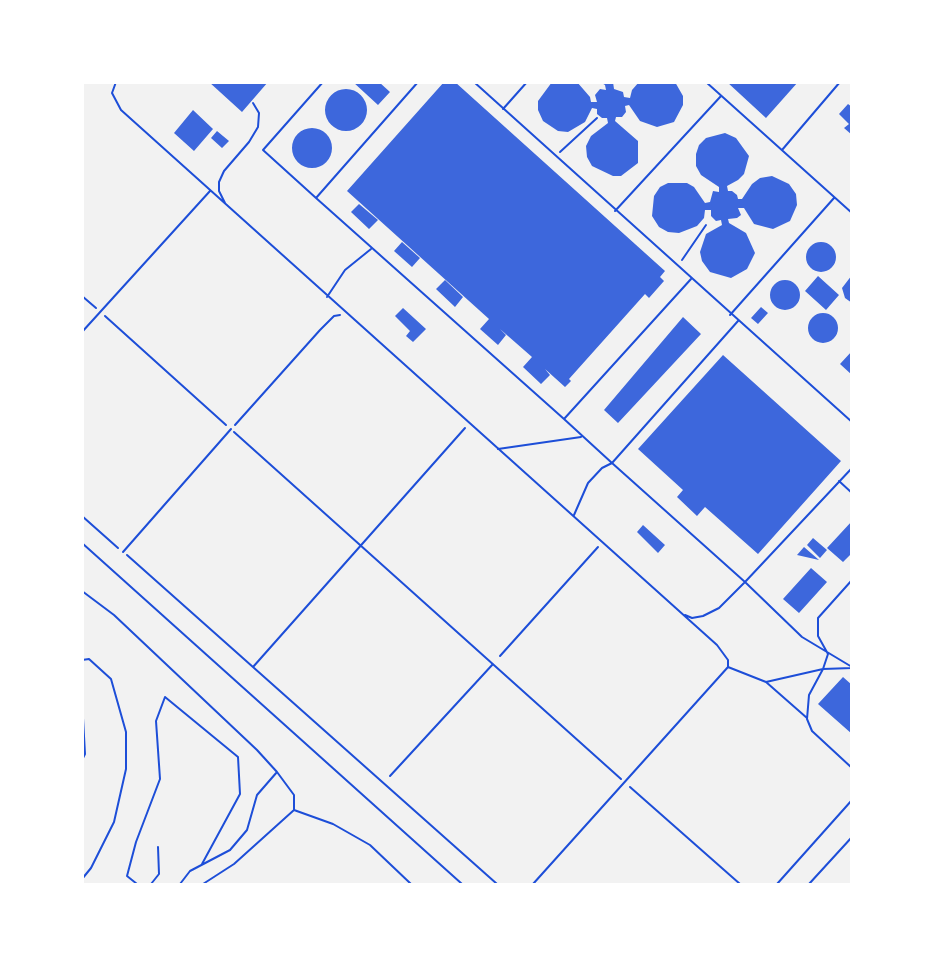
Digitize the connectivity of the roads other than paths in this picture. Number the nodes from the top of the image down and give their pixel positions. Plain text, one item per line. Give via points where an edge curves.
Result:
1 (116, 82) edge
2 (323, 82) edge
3 (418, 82) edge
4 (474, 82) edge
5 (527, 82) edge
6 (706, 82) edge
7 (840, 82) edge
8 (721, 96) junction
9 (254, 103) dead end
10 (503, 109) junction
11 (782, 150) junction
12 (210, 191) junction
13 (834, 197) junction
14 (316, 198) junction
15 (226, 206) junction
16 (615, 211) junction
17 (852, 213) edge
18 (372, 248) junction
19 (691, 279) junction
20 (327, 297) junction
21 (730, 315) junction
22 (738, 321) junction
23 (82, 332) edge
24 (564, 419) junction
25 (852, 422) edge
26 (231, 429) road end
27 (583, 436) junction
28 (498, 449) junction
29 (612, 463) junction
30 (852, 468) edge
31 (839, 482) junction
32 (852, 493) edge
33 (573, 516) junction
34 (82, 543) edge
35 (123, 552) road end
36 (852, 580) edge
37 (745, 582) junction
38 (682, 614) junction
39 (828, 654) junction
40 (728, 667) junction
41 (852, 668) edge
42 (823, 669) junction
43 (766, 682) junction
44 (807, 719) junction
45 (852, 768) edge
46 (852, 837) edge
47 (462, 885) edge
48 (532, 885) edge
49 (808, 885) edge

1 - 12 lane via 112,93 121,110
2 - 14 lane via 263,150
3 - 14 lane
4 - 10 lane
5 - 10 lane
6 - 8 lane
7 - 11 lane
8 - 11 lane
8 - 16 lane
9 - 15 lane via 260,113 258,127 219,182
10 - 16 lane
11 - 13 lane
12 - 15 lane
12 - 23 lane
13 - 17 lane
13 - 21 lane
14 - 18 lane
15 - 20 lane
16 - 19 lane
18 - 20 lane via 345,270
18 - 24 lane
19 - 21 lane
19 - 24 lane
20 - 28 lane
21 - 22 lane
22 - 25 lane
22 - 29 lane
24 - 27 lane
26 - 35 lane
27 - 28 lane
27 - 29 lane
28 - 33 lane
29 - 33 lane via 588,483
29 - 37 lane
30 - 31 lane
31 - 32 lane
31 - 37 lane
33 - 38 lane
34 - 47 lane
36 - 39 lane via 818,618 818,636
37 - 38 lane via 719,608 692,618
37 - 39 lane via 777,615
38 - 40 lane via 717,645 728,660
39 - 41 lane
39 - 42 lane
40 - 43 lane
40 - 48 lane
41 - 42 lane
42 - 43 lane
42 - 44 lane via 809,695
43 - 44 lane
44 - 45 lane via 812,731
46 - 49 lane

